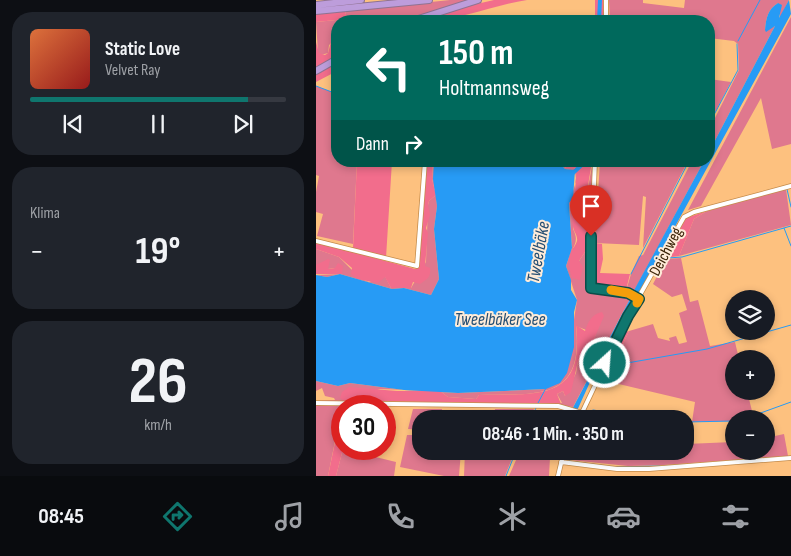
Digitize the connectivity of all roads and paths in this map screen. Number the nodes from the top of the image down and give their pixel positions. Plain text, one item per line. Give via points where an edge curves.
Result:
1 (361, 0) edge
2 (429, 0) edge
3 (478, 0) edge
4 (606, 0) edge
5 (316, 4) edge
6 (316, 11) edge
7 (431, 15) edge
8 (606, 15) edge
9 (331, 62) edge
10 (316, 71) edge
11 (425, 167) edge
12 (594, 167) edge
13 (791, 186) edge
14 (316, 241) edge
15 (639, 299) junction
16 (316, 403) edge
17 (574, 410) edge
18 (581, 410) edge
19 (791, 458) edge
20 (561, 462) joint
21 (558, 476) edge

1 - 5 highway
2 - 6 highway
3 - 7 highway
4 - 8 street
9 - 10 highway
11 - 14 street via 417,266
12 - 15 street via 590,286 628,293
13 - 15 street, Deichweg via 684,217
15 - 18 street, Deichweg
16 - 17 street via 542,405
19 - 20 street via 649,469 617,469
20 - 21 street

